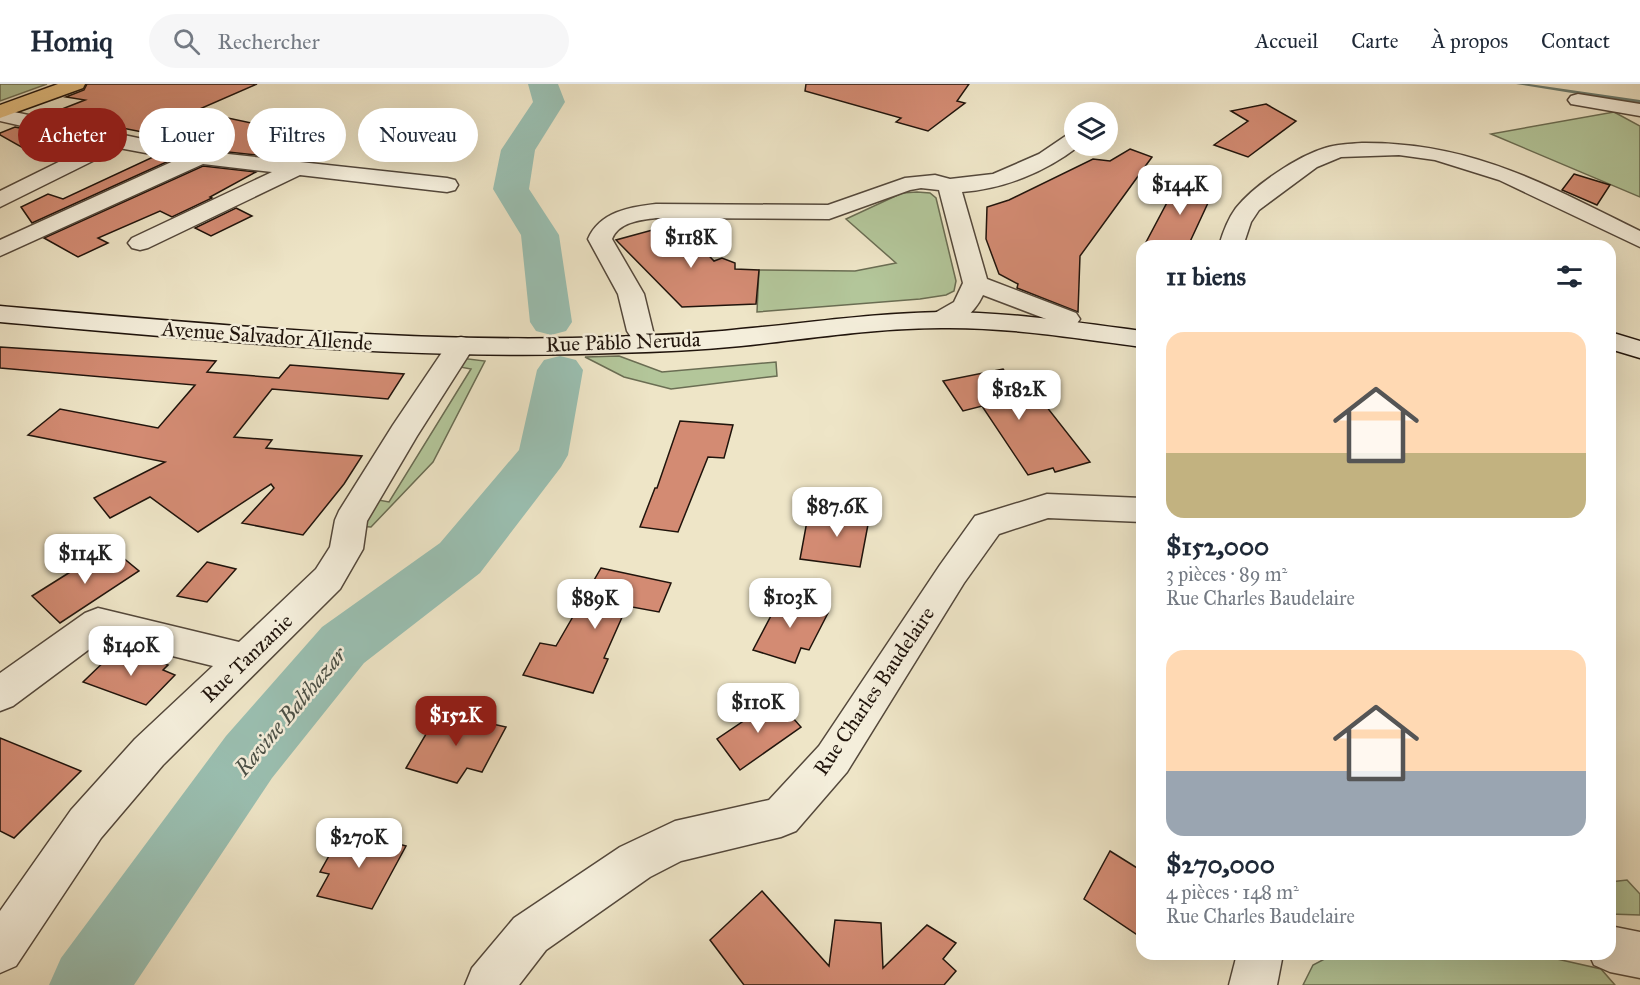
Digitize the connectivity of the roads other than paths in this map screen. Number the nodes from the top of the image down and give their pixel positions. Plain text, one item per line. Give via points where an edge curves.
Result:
1 (75, 84) edge
2 (1578, 100) dead end
3 (1640, 110) edge
4 (0, 114) edge
5 (18, 118) edge
6 (1064, 147) edge
7 (235, 161) edge
8 (75, 162) edge
9 (189, 162) edge
10 (297, 168) junction
11 (447, 185) dead end
12 (949, 186) junction
13 (0, 200) edge
14 (1233, 240) edge
15 (1640, 240) edge
16 (140, 243) dead end
17 (0, 249) edge
18 (976, 283) junction
19 (953, 313) junction
20 (0, 314) edge
21 (1067, 319) junction
22 (640, 332) junction
23 (1113, 335) junction
24 (1136, 338) edge
25 (1616, 342) edge
26 (535, 344) junction
27 (462, 345) junction
28 (1640, 350) edge
29 (1136, 510) edge
30 (247, 659) junction
31 (0, 694) edge
32 (0, 950) edge
33 (1616, 950) edge
34 (1640, 955) edge
35 (1259, 960) edge
36 (489, 985) edge
37 (1253, 985) edge

1 - 4 main road
2 - 3 street
4 - 5 street
6 - 12 street via 1001,180
7 - 10 street
8 - 13 street
9 - 17 street
10 - 11 street
10 - 16 street
12 - 18 street
12 - 22 street via 899,186 829,212 656,211 619,220 607,226 600,239 631,294
14 - 15 street via 1243,214 1258,196 1311,161 1335,151 1380,148 1414,150 1467,161 1513,178
18 - 19 street
18 - 21 street
19 - 21 street, Rue Pablo Neruda
19 - 22 street, Rue Pablo Neruda via 861,309
19 - 23 street, Rue Pablo Neruda
19 - 26 street, Rue Pablo Neruda via 738,338 613,345
20 - 27 street, Avenue Salvador Allende via 274,339
21 - 23 street, Rue Pablo Neruda
22 - 26 street, Rue Pablo Neruda
23 - 24 street, Rue Pablo Neruda
25 - 28 street
26 - 27 street, Avenue Salvador Allende
27 - 30 street, Rue Tanzanie via 351,520 346,549 328,579
29 - 36 street, Rue Charles Baudelaire via 1047,506 987,525 833,759 781,817 675,842 635,862 530,934
30 - 31 street via 98,623
30 - 32 street, Rue Tanzanie via 149,752 86,824
33 - 34 street
35 - 37 street

